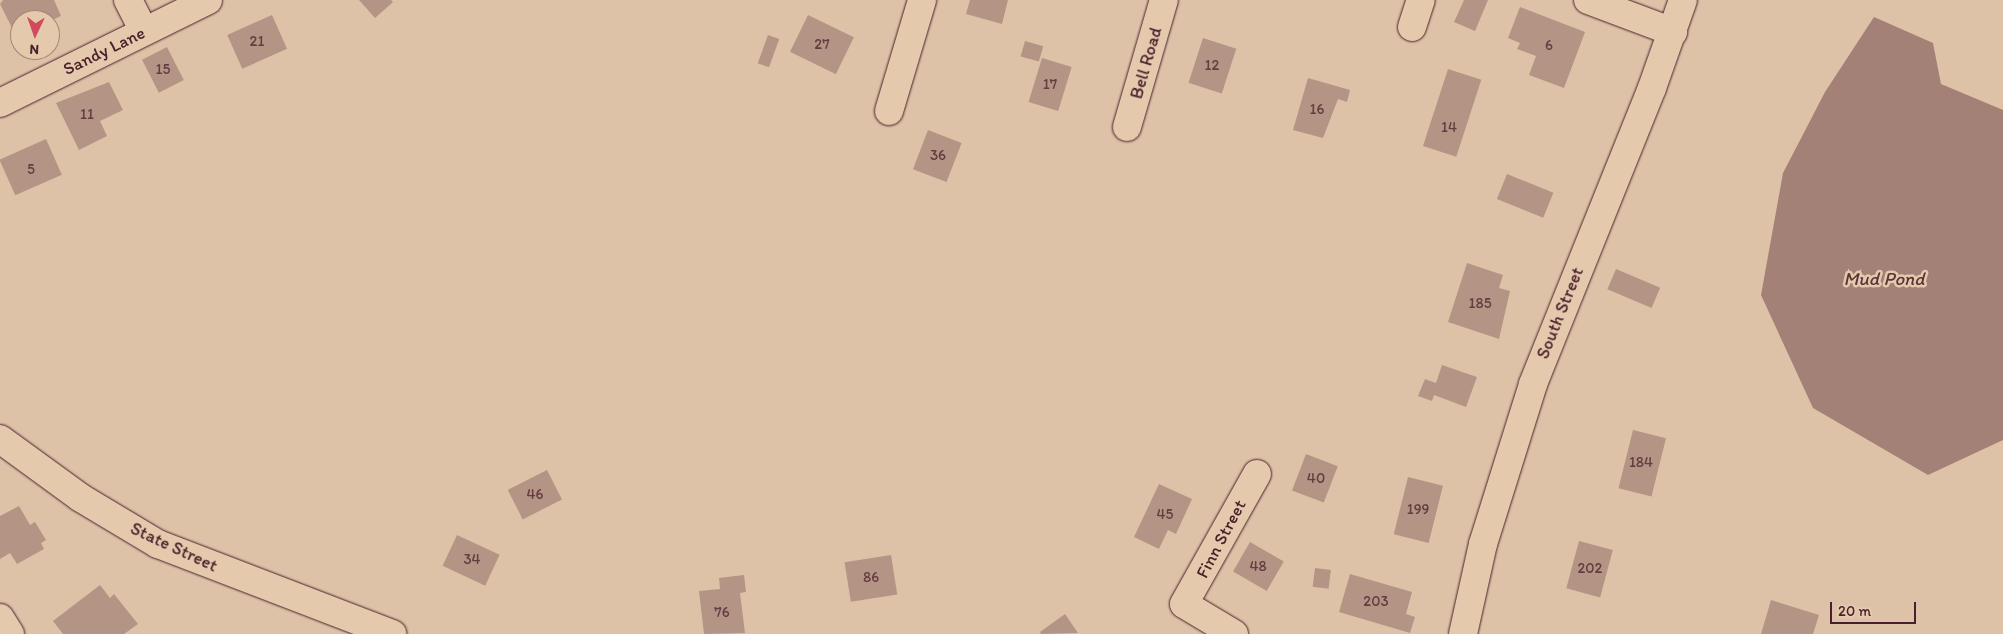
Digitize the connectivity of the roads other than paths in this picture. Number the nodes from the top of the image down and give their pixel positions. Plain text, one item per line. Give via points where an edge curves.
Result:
1 (128, 0) edge
2 (208, 0) edge
3 (922, 0) edge
4 (1164, 0) edge
5 (1421, 0) edge
6 (1588, 0) edge
7 (1683, 0) edge
8 (1412, 27) dead end
9 (144, 32) junction
10 (1673, 32) junction
11 (0, 103) edge
12 (889, 111) dead end
13 (1127, 127) dead end
14 (0, 439) edge
15 (1257, 474) dead end
16 (0, 618) edge
17 (10, 634) edge
18 (392, 634) edge
19 (1234, 634) edge
20 (1463, 634) edge

1 - 9 street
2 - 9 street, Sandy Lane
3 - 12 street
4 - 13 street, Bell Road
5 - 8 street
6 - 10 street
7 - 10 street, South Street
9 - 11 street, Sandy Lane
10 - 20 street, South Street via 1536,374 1483,544
14 - 18 street, State Street via 81,498 158,544
15 - 19 street, Finn Street via 1184,604
16 - 17 street

